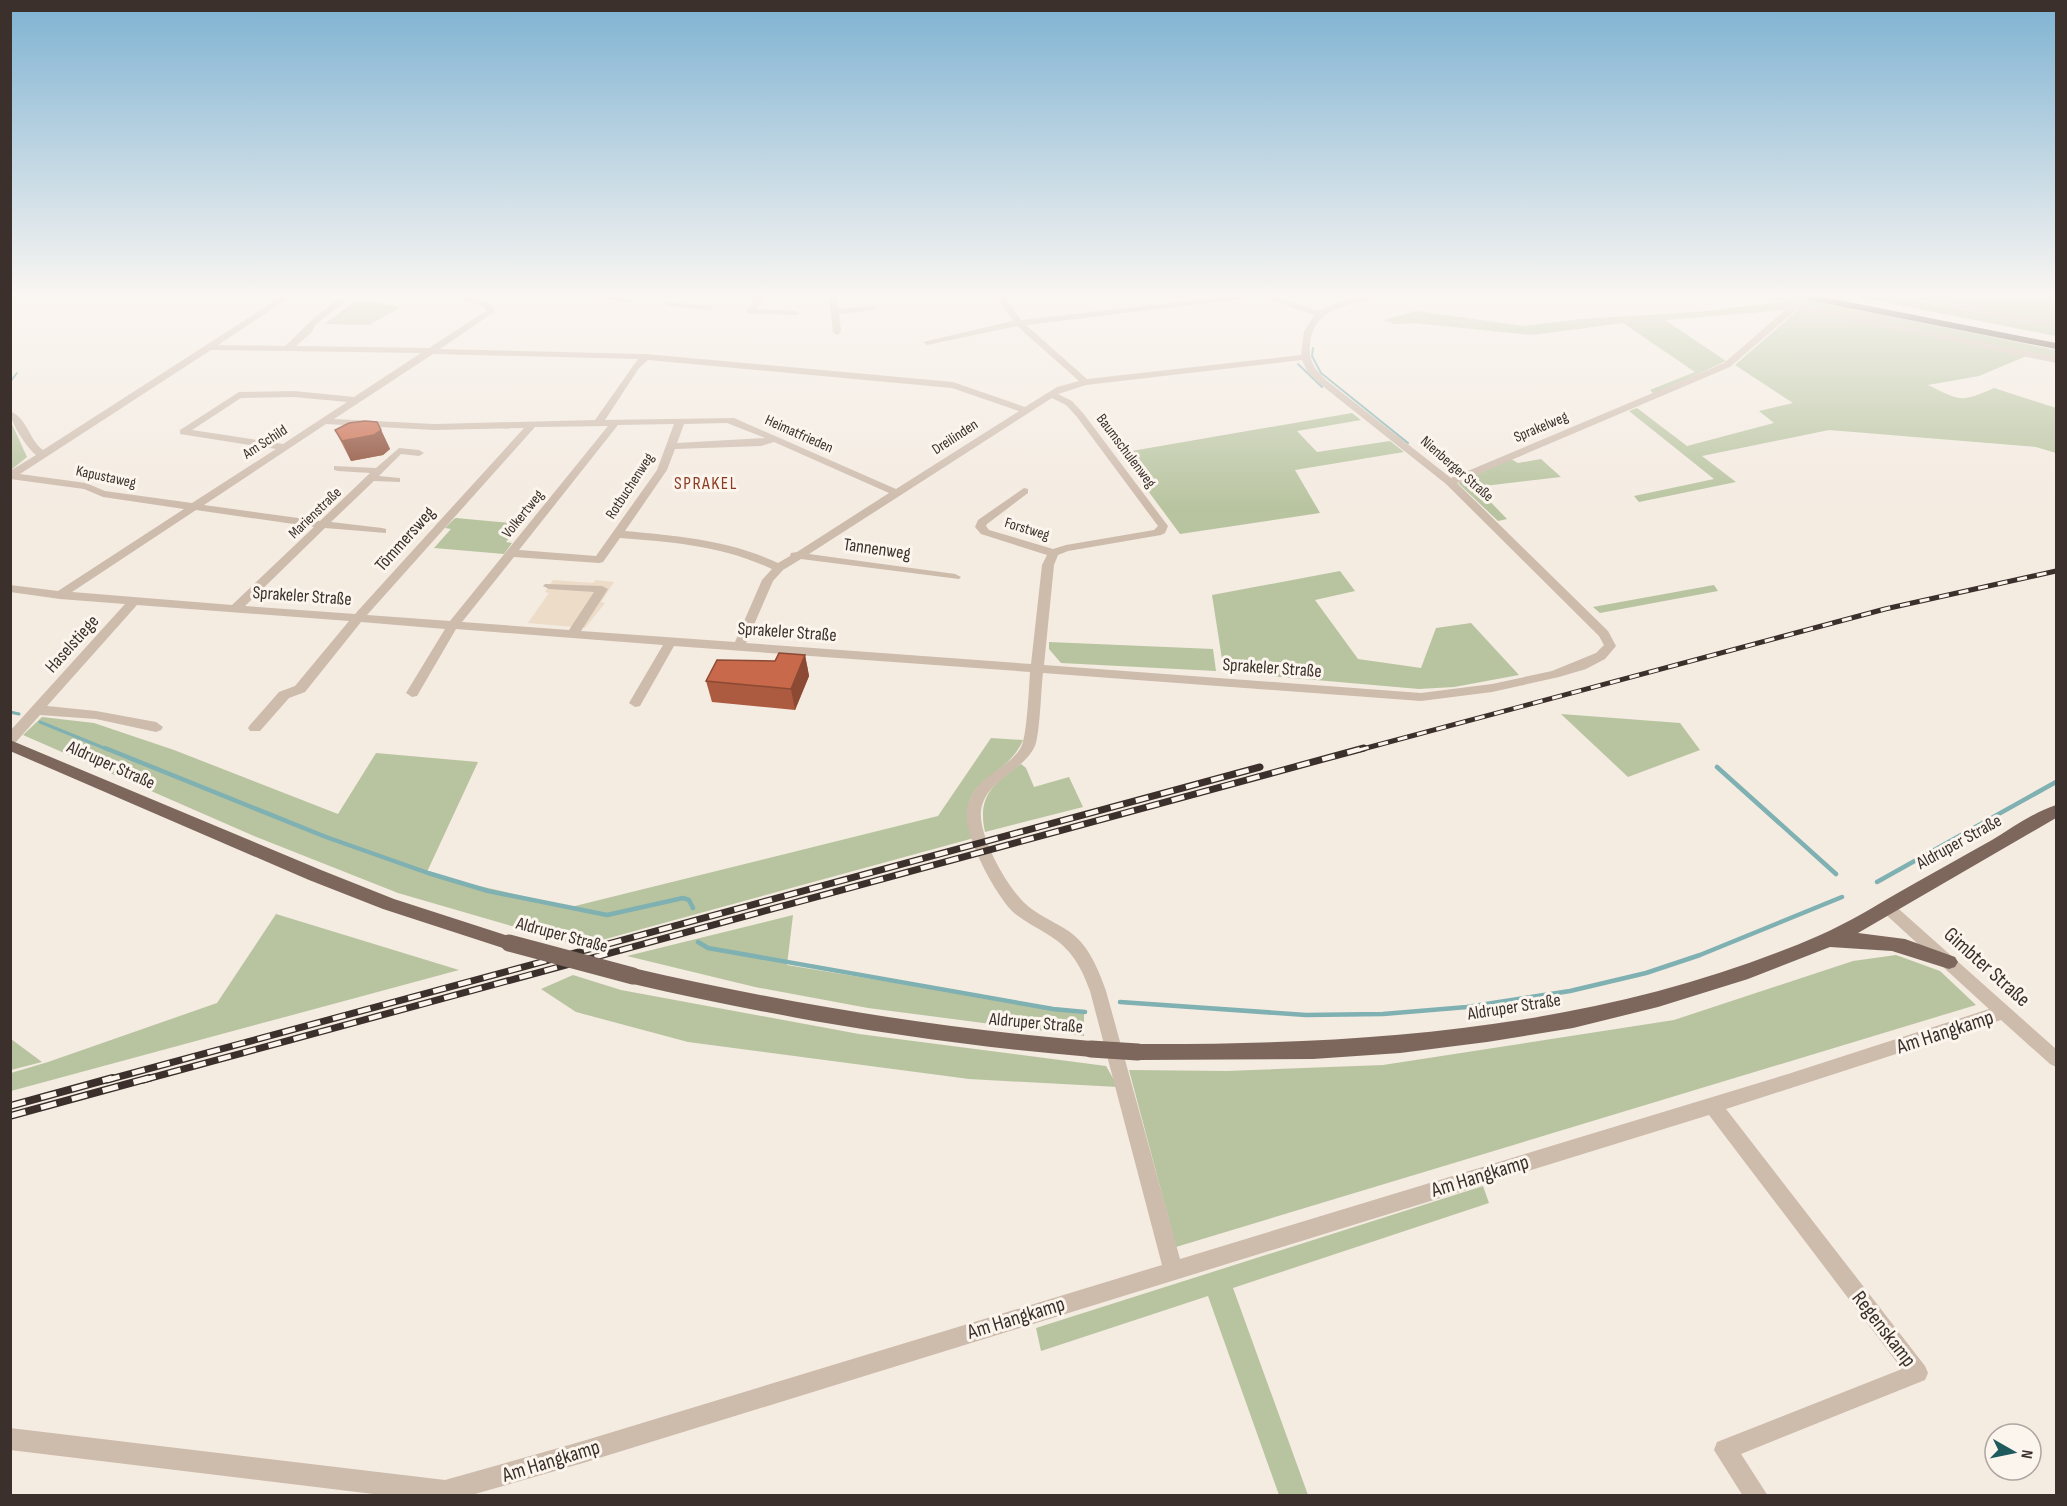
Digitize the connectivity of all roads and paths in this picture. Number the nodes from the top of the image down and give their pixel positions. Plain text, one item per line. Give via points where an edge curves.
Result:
1 (177, 367) edge
2 (407, 367) edge
3 (635, 367) edge
4 (759, 367) edge
5 (1069, 367) edge
6 (1215, 367) edge
7 (1310, 367) edge
8 (1722, 367) edge
9 (1085, 382) junction
10 (1050, 394) junction
11 (356, 400) junction
12 (1024, 410) junction
13 (10, 414) edge
14 (326, 420) junction
15 (680, 421) junction
16 (599, 422) junction
17 (616, 422) junction
18 (533, 424) junction
19 (773, 439) junction
20 (671, 446) junction
21 (285, 447) junction
22 (419, 453) dead end
23 (42, 454) junction
24 (338, 468) dead end
25 (375, 475) junction
26 (10, 476) edge
27 (396, 480) dead end
28 (1450, 482) junction
29 (1024, 491) dead end
30 (897, 493) junction
31 (195, 507) junction
32 (325, 525) junction
33 (382, 531) dead end
34 (1157, 533) joint
35 (617, 534) junction
36 (511, 553) junction
37 (1053, 553) junction
38 (795, 555) junction
39 (779, 568) junction
40 (955, 577) dead end
41 (549, 586) dead end
42 (10, 588) edge
43 (60, 595) junction
44 (134, 601) junction
45 (235, 609) junction
46 (358, 618) junction
47 (453, 625) junction
48 (573, 634) junction
49 (671, 641) junction
50 (739, 646) junction
51 (1039, 669) junction
52 (1560, 672) joint
53 (412, 693) dead end
54 (635, 703) dead end
55 (38, 710) junction
56 (156, 728) dead end
57 (255, 728) dead end
58 (10, 740) edge
59 (10, 745) edge
60 (2056, 811) edge
61 (1887, 907) junction
62 (1826, 940) junction
63 (1948, 962) junction
64 (2004, 1012) junction
65 (2056, 1059) edge
66 (1712, 1105) junction
67 (1173, 1269) junction
68 (10, 1439) edge
69 (1756, 1496) edge

1 - 23 street
2 - 11 street, Am Schild
3 - 16 street
4 - 12 street via 953,385
5 - 9 street
6 - 9 street, Dreilinden
7 - 28 street, Nienberger Straße
8 - 28 street, Sprakelweg
9 - 10 street, Dreilinden
10 - 12 street, Dreilinden
10 - 34 street, Baumschulenweg via 1069,403 1080,415 1163,526
11 - 14 street, Am Schild
11 - 21 street via 294,394 239,395 183,432
12 - 30 street, Dreilinden
13 - 23 street via 18,419 34,450
14 - 18 street, Heimatfrieden via 401,426
14 - 21 street, Am Schild
15 - 17 street, Heimatfrieden
15 - 19 street, Heimatfrieden via 734,421
15 - 20 street, Rotbuchenweg
16 - 17 street, Heimatfrieden
16 - 18 street, Heimatfrieden
17 - 36 street, Volkertweg
18 - 46 street, Tömmersweg
19 - 20 street via 761,443
19 - 30 street, Heimatfrieden
20 - 35 street, Rotbuchenweg via 659,476
21 - 31 street, Am Schild
22 - 25 street, Marienstraße via 399,451
23 - 26 street
24 - 25 street
25 - 27 street
25 - 32 street, Marienstraße
26 - 31 street, Kapustaweg
28 - 52 street, Nienberger Straße via 1609,640 1605,654
29 - 37 street, Forstweg via 980,527 985,532
30 - 38 street, Dreilinden
31 - 32 street, Kapustaweg
31 - 43 street, Am Schild
32 - 33 street, Kapustaweg
32 - 45 street, Marienstraße
34 - 37 street, Forstweg
35 - 36 street, Rotbuchenweg via 599,560
35 - 39 street, Rotbuchenweg via 743,550
36 - 47 street, Volkertweg
37 - 51 street, Forstweg via 1048,565
38 - 39 street, Dreilinden
38 - 40 street, Tannenweg
39 - 50 street, Dreilinden via 768,580
41 - 48 street via 602,589
42 - 43 street, Sprakeler Straße
43 - 44 street, Sprakeler Straße
44 - 45 street, Sprakeler Straße
44 - 55 street, Haselstiege
45 - 46 street, Sprakeler Straße
46 - 47 street, Sprakeler Straße
46 - 57 street, Tömmersweg via 300,689 284,695
47 - 48 street, Sprakeler Straße
47 - 53 street, Volkertweg
48 - 49 street, Sprakeler Straße
49 - 50 street, Sprakeler Straße
49 - 54 street
50 - 51 street, Sprakeler Straße
51 - 52 street, Sprakeler Straße via 1421,697 1478,692
51 - 67 street, Forstweg via 1029,744 1020,759 997,775 980,794 975,803 974,822 1007,894 1028,915 1060,934 1086,961 1098,991
55 - 56 street via 96,715
55 - 58 street, Haselstiege
59 - 62 main road, Aldruper Straße, bridge via 315,876 509,943 748,1002 987,1040 1138,1052 1215,1053 1326,1050 1447,1040 1634,1005 1763,966
60 - 61 main road, Aldruper Straße
61 - 62 main road, Aldruper Straße
61 - 63 street, Gimbter Straße
62 - 63 main road via 1884,940
63 - 64 street, Gimbter Straße
64 - 65 street, Gimbter Straße
64 - 66 street, Am Hangkamp
66 - 67 street, Am Hangkamp
66 - 69 street, Regenskamp via 1918,1373 1725,1450
67 - 68 street, Am Hangkamp via 445,1491

